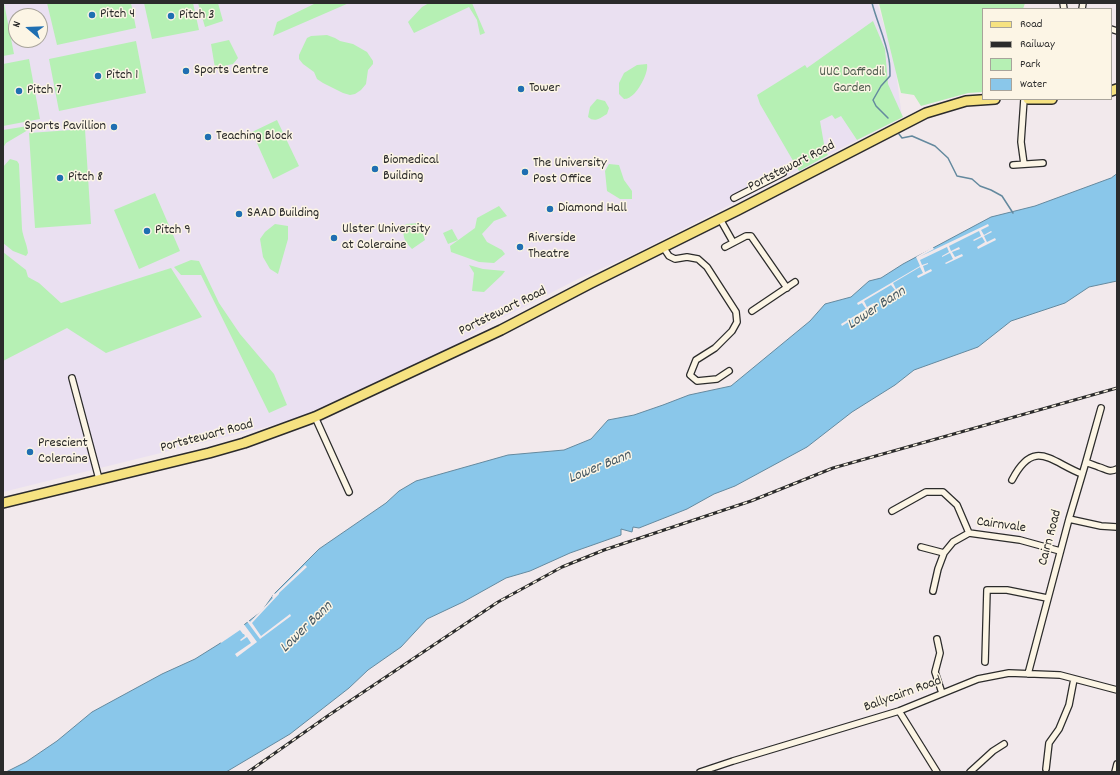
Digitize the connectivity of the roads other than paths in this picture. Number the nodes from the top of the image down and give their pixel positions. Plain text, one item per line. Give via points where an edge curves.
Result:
1 (982, 100) edge
2 (1024, 100) edge
3 (1043, 163) dead end
4 (1024, 164) junction
5 (1013, 165) dead end
6 (783, 172) dead end
7 (734, 198) dead end
8 (720, 219) junction
9 (733, 242) junction
10 (663, 247) junction
11 (725, 247) dead end
12 (795, 282) dead end
13 (787, 288) junction
14 (752, 311) dead end
15 (729, 371) dead end
16 (72, 378) dead end
17 (1101, 408) dead end
18 (315, 417) junction
19 (1086, 462) junction
20 (1117, 469) edge
21 (1082, 474) junction
22 (99, 479) junction
23 (1012, 480) dead end
24 (349, 492) dead end
25 (3, 503) edge
26 (892, 511) dead end
27 (1068, 519) junction
28 (1117, 527) edge
29 (969, 533) junction
30 (921, 548) dead end
31 (1060, 551) junction
32 (944, 553) junction
33 (933, 591) dead end
34 (1048, 598) junction
35 (937, 639) dead end
36 (985, 662) dead end
37 (1028, 674) junction
38 (1074, 679) junction
39 (1117, 690) edge
40 (942, 694) junction
41 (900, 711) junction
42 (1004, 744) dead end
43 (1117, 764) edge
44 (1046, 769) dead end
45 (700, 772) edge
46 (937, 772) edge
47 (970, 772) edge
48 (1114, 772) edge

1 - 8 main road, Portstewart Road via 966,101 926,113
2 - 4 street
3 - 4 street
4 - 5 street
6 - 7 street, Portstewart Road
8 - 9 street
8 - 10 main road, Portstewart Road
9 - 11 street
9 - 13 street via 746,236 753,238
10 - 15 street via 669,256 675,259 698,259 707,267 736,312 737,322 732,331 716,348 696,360 690,375 697,380 717,379
10 - 18 main road, Portstewart Road via 501,330
12 - 13 street
13 - 14 street
16 - 22 street
17 - 19 street, Cairn Road
18 - 22 main road, Portstewart Road via 244,443
18 - 24 street
19 - 20 street via 1106,471
19 - 21 street, Cairn Road
21 - 23 street via 1047,456 1038,456 1022,463
21 - 27 street, Cairn Road
22 - 25 main road, Portstewart Road
26 - 29 street via 926,492 943,492 957,505
27 - 28 street
27 - 31 street, Cairn Road
29 - 31 street, Cairnvale via 1020,540
29 - 32 street, Cairnvale via 953,542
30 - 32 street
31 - 34 street, Cairn Road
32 - 33 street, Cairnvale
34 - 36 street via 1007,590 987,590
34 - 37 street, Cairn Road
35 - 40 street via 940,653 935,672
37 - 38 street, Ballycairn Road via 1060,675
37 - 40 street, Ballycairn Road via 1009,673 978,679
38 - 39 street, Ballycairn Road
38 - 44 street via 1069,705 1059,729 1049,743
40 - 41 street, Ballycairn Road
41 - 45 street, Ballycairn Road
41 - 46 street
42 - 47 street
43 - 48 street

